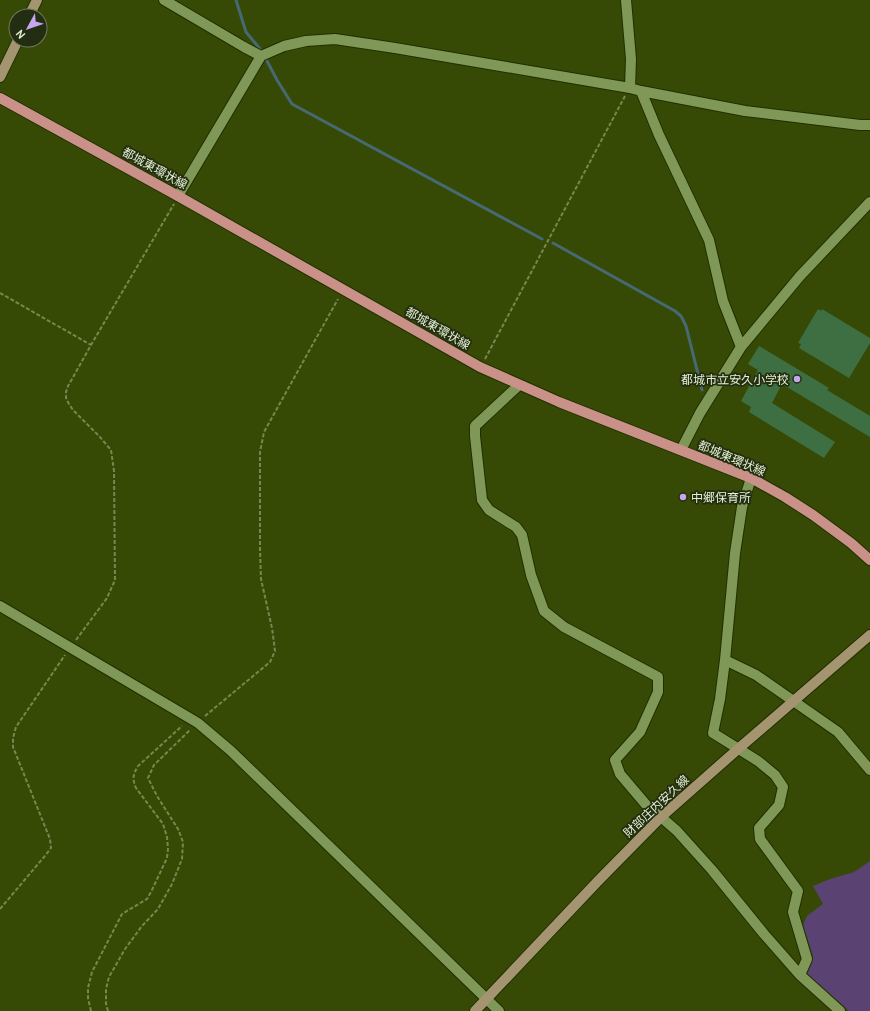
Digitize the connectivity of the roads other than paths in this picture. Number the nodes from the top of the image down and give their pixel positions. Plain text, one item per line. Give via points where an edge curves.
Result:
1 (164, 0) edge
2 (626, 0) edge
3 (14, 48) edge
4 (261, 56) junction
5 (0, 76) edge
6 (630, 88) junction
7 (640, 91) junction
8 (0, 98) edge
9 (870, 125) edge
10 (178, 196) junction
11 (870, 202) edge
12 (740, 347) junction
13 (519, 385) junction
14 (681, 450) junction
15 (751, 478) junction
16 (870, 560) edge
17 (0, 606) edge
18 (870, 635) edge
19 (725, 660) junction
20 (793, 702) junction
21 (738, 748) junction
22 (870, 770) edge
23 (661, 817) junction
24 (800, 975) junction
25 (487, 999) junction
26 (475, 1011) edge
27 (499, 1011) edge
28 (840, 1011) edge

1 - 4 street
2 - 6 street via 631,60
3 - 5 main road
4 - 6 street via 284,46 335,38
4 - 10 street
6 - 7 street
7 - 9 street via 745,112
7 - 12 street via 709,240 723,301
8 - 10 main road, 都城東環状線
10 - 13 main road, 都城東環状線 via 480,367
11 - 12 street via 800,276
12 - 14 street
13 - 14 main road, 都城東環状線
13 - 23 street via 476,426 482,500 490,510 516,527 522,535 531,575 544,611 564,627 658,678 658,692 640,732 615,760 620,774 648,807
14 - 15 main road, 都城東環状線
15 - 16 main road, 都城東環状線 via 813,515
15 - 19 street via 742,507 735,553
17 - 25 street via 194,720 231,751
18 - 20 main road, 財部庄内安久線
19 - 20 street via 756,675
19 - 21 street via 713,733
20 - 21 main road, 財部庄内安久線
20 - 22 street via 838,732
21 - 23 main road, 財部庄内安久線
21 - 24 street via 764,765 783,787 779,805 759,828 760,839 798,891 793,912 807,959
23 - 24 street via 712,870
23 - 25 main road, 財部庄内安久線 via 598,880
24 - 28 street
25 - 26 main road, 財部庄内安久線
25 - 27 street

